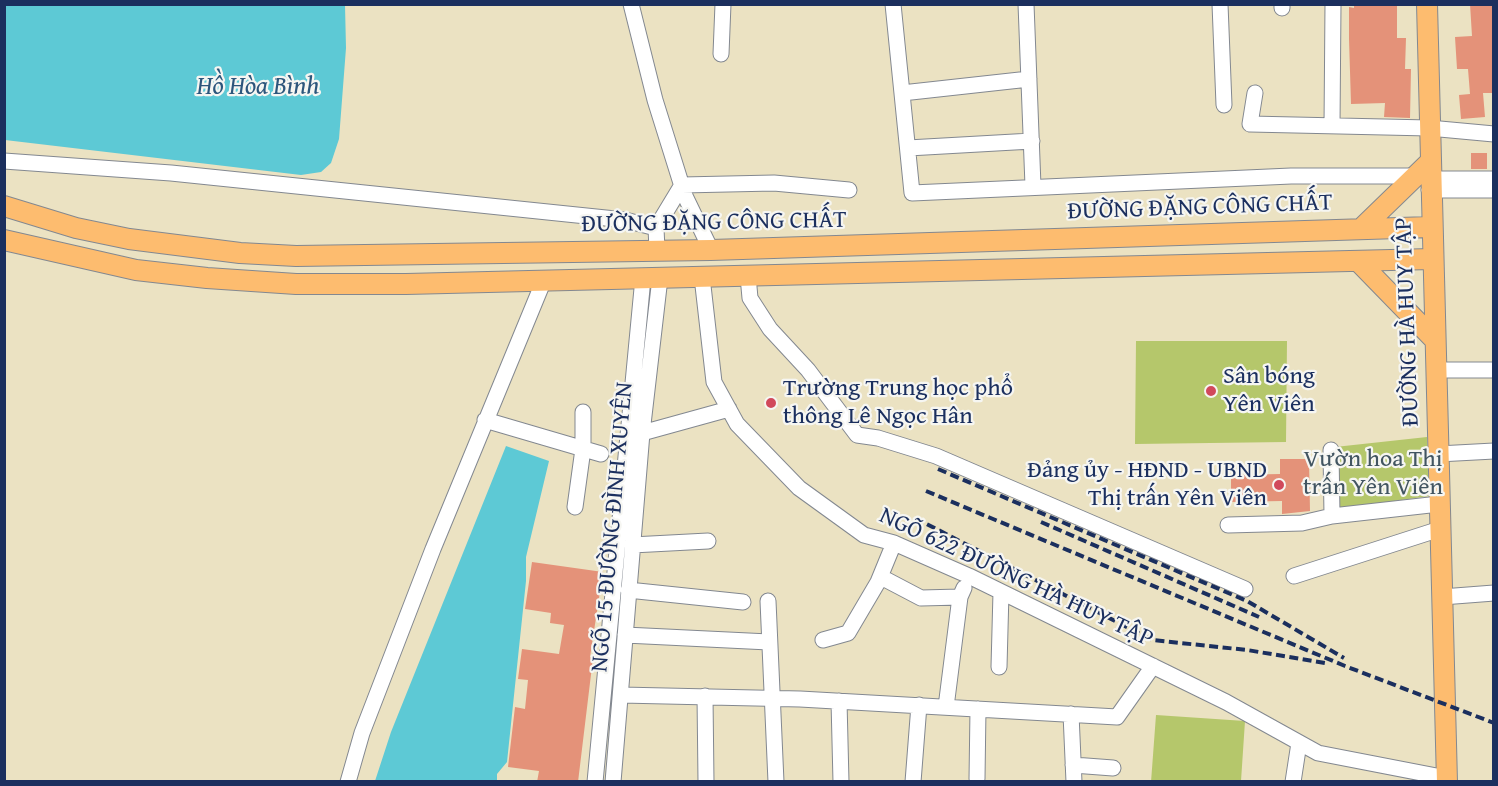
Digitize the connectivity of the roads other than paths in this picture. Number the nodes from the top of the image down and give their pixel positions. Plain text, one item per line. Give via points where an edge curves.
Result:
1 (631, 4) edge
2 (723, 4) edge
3 (893, 4) edge
4 (1026, 4) edge
5 (1220, 4) edge
6 (1333, 4) edge
7 (1426, 4) edge
8 (721, 54) dead end
9 (1029, 79) junction
10 (902, 93) junction
11 (1255, 93) dead end
12 (1224, 105) dead end
13 (1332, 126) junction
14 (1429, 128) junction
15 (1494, 134) edge
16 (1032, 141) junction
17 (908, 148) junction
18 (4, 160) edge
19 (1426, 177) junction
20 (1494, 179) edge
21 (682, 184) junction
22 (1033, 186) junction
23 (849, 190) dead end
24 (1494, 190) edge
25 (4, 206) edge
26 (1430, 226) junction
27 (656, 228) junction
28 (1364, 228) junction
29 (4, 240) edge
30 (762, 248) junction
31 (657, 250) junction
32 (711, 250) junction
33 (544, 252) junction
34 (1432, 259) junction
35 (1359, 262) junction
36 (756, 276) junction
37 (702, 277) junction
38 (652, 278) junction
39 (544, 280) junction
40 (1434, 339) junction
41 (1435, 370) junction
42 (1494, 370) edge
43 (729, 409) junction
44 (583, 412) dead end
45 (485, 420) junction
46 (642, 434) junction
47 (583, 449) junction
48 (1331, 450) dead end
49 (1494, 451) edge
50 (601, 454) dead end
51 (1437, 454) junction
52 (1439, 504) junction
53 (575, 507) dead end
54 (1332, 516) junction
55 (1228, 525) dead end
56 (1440, 529) junction
57 (708, 541) dead end
58 (894, 543) junction
59 (632, 545) junction
60 (622, 572) junction
61 (881, 576) junction
62 (969, 576) junction
63 (1294, 576) dead end
64 (628, 590) junction
65 (1245, 590) dead end
66 (1001, 592) junction
67 (1494, 593) edge
68 (960, 597) junction
69 (1442, 597) junction
70 (768, 601) dead end
71 (743, 602) dead end
72 (625, 635) junction
73 (824, 640) dead end
74 (769, 642) junction
75 (1153, 666) junction
76 (999, 667) dead end
77 (621, 695) junction
78 (705, 696) junction
79 (771, 698) junction
80 (839, 701) junction
81 (919, 705) junction
82 (946, 707) junction
83 (978, 709) junction
84 (1071, 714) junction
85 (1299, 743) junction
86 (1073, 765) junction
87 (1113, 768) dead end
88 (976, 778) dead end
89 (1447, 780) edge
90 (348, 782) edge
91 (595, 782) edge
92 (614, 782) edge
93 (706, 782) edge
94 (776, 782) edge
95 (841, 782) edge
96 (913, 782) edge
97 (1074, 782) edge
98 (1293, 782) edge

1 - 21 street via 655,100
2 - 8 street
3 - 10 street
4 - 9 street
5 - 12 street
6 - 13 street
7 - 14 main road, ĐƯỜNG HÀ HUY TẬP
9 - 10 street
9 - 16 street
10 - 17 street
11 - 13 street via 1250,124
13 - 14 street
14 - 15 street
14 - 19 main road, ĐƯỜNG HÀ HUY TẬP
16 - 17 street
16 - 22 street
17 - 22 street via 912,193
18 - 27 street via 171,173 625,220
19 - 20 street
19 - 22 street via 1291,176
19 - 24 street
19 - 26 main road, ĐƯỜNG HÀ HUY TẬP
19 - 28 main road
21 - 23 street via 774,183
21 - 27 street
21 - 32 street
25 - 33 main road, ĐƯỜNG ĐẶNG CÔNG CHẤT via 129,239 240,253 358,257
26 - 28 main road, ĐƯỜNG ĐẶNG CÔNG CHẤT
26 - 34 main road, ĐƯỜNG HÀ HUY TẬP
27 - 31 street
28 - 30 main road, ĐƯỜNG ĐẶNG CÔNG CHẤT
29 - 39 main road via 136,270 207,278 296,284
30 - 32 main road, ĐƯỜNG ĐẶNG CÔNG CHẤT
30 - 36 main road
31 - 32 main road, ĐƯỜNG ĐẶNG CÔNG CHẤT
31 - 33 main road, ĐƯỜNG ĐẶNG CÔNG CHẤT
33 - 39 main road
34 - 35 main road
34 - 40 main road, ĐƯỜNG HÀ HUY TẬP
35 - 36 main road
35 - 40 main road
36 - 37 main road
36 - 65 street via 750,298 770,329 808,370 857,435 936,456
37 - 38 main road
37 - 43 street, NGÕ 622 ĐƯỜNG HÀ HUY TẬP via 714,382
38 - 39 main road
38 - 46 street, NGÕ 15 ĐƯỜNG ĐÌNH XUYÊN
38 - 60 street, NGÕ 15 ĐƯỜNG ĐÌNH XUYÊN
39 - 45 street
40 - 41 main road, ĐƯỜNG HÀ HUY TẬP
41 - 42 street
41 - 51 main road, ĐƯỜNG HÀ HUY TẬP
43 - 46 street
43 - 58 street, NGÕ 622 ĐƯỜNG HÀ HUY TẬP via 737,424 799,488 864,535
44 - 47 street
45 - 47 street
45 - 90 street via 362,733
46 - 59 street, NGÕ 15 ĐƯỜNG ĐÌNH XUYÊN
47 - 50 street
47 - 53 street
48 - 54 street
49 - 51 street
51 - 52 main road, ĐƯỜNG HÀ HUY TẬP
52 - 54 street
52 - 56 main road, ĐƯỜNG HÀ HUY TẬP
54 - 55 street via 1302,523
56 - 63 street
56 - 69 main road, ĐƯỜNG HÀ HUY TẬP
57 - 59 street
58 - 61 street
58 - 62 street, NGÕ 622 ĐƯỜNG HÀ HUY TẬP
59 - 60 street, NGÕ 15 ĐƯỜNG ĐÌNH XUYÊN
60 - 64 street, NGÕ 15 ĐƯỜNG ĐÌNH XUYÊN
60 - 91 street, NGÕ 15 ĐƯỜNG ĐÌNH XUYÊN
61 - 68 street via 921,598
61 - 73 street via 848,633
62 - 66 street, NGÕ 622 ĐƯỜNG HÀ HUY TẬP
62 - 68 street
64 - 71 street
64 - 72 street, NGÕ 15 ĐƯỜNG ĐÌNH XUYÊN
66 - 75 street, NGÕ 622 ĐƯỜNG HÀ HUY TẬP
66 - 76 street
67 - 69 street
68 - 82 street
69 - 89 main road, ĐƯỜNG HÀ HUY TẬP
70 - 74 street
72 - 74 street
72 - 77 street, NGÕ 15 ĐƯỜNG ĐÌNH XUYÊN
74 - 79 street
75 - 84 street via 1117,717
75 - 85 street, NGÕ 622 ĐƯỜNG HÀ HUY TẬP
77 - 78 street
77 - 92 street, NGÕ 15 ĐƯỜNG ĐÌNH XUYÊN
78 - 79 street
78 - 93 street
79 - 80 street
79 - 94 street
80 - 81 street
80 - 95 street
81 - 82 street
81 - 96 street
82 - 83 street
83 - 84 street
83 - 88 street
84 - 86 street
85 - 89 street, NGÕ 622 ĐƯỜNG HÀ HUY TẬP via 1318,753
85 - 98 street
86 - 87 street
86 - 97 street

